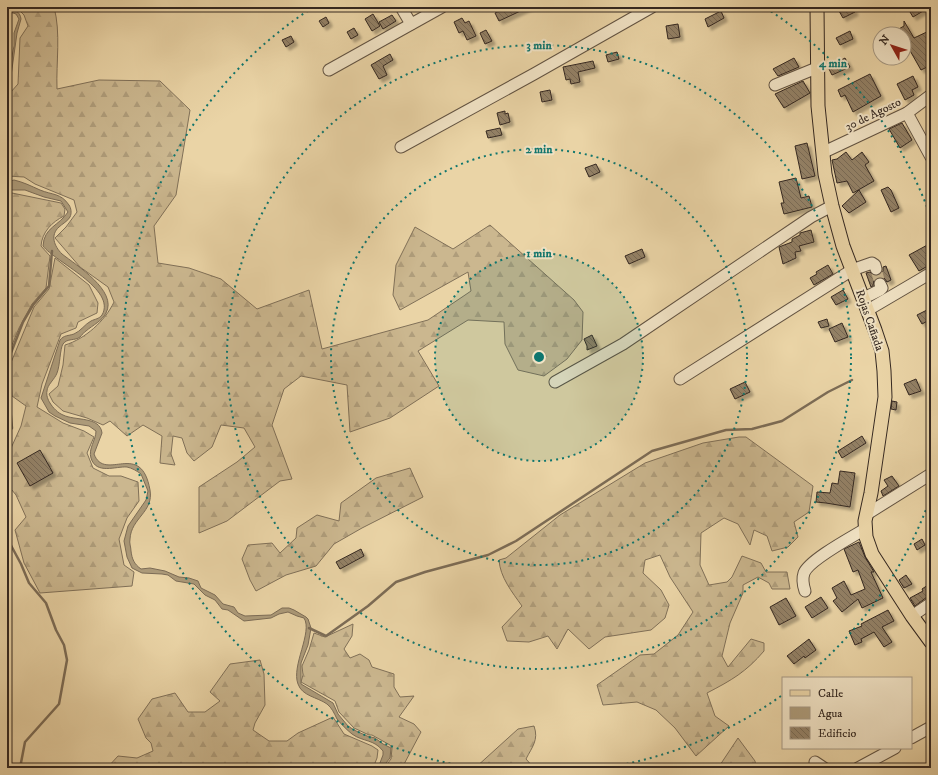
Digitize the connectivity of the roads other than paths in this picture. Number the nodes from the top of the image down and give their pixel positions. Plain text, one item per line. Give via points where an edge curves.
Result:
1 (401, 7) edge
2 (442, 7) edge
3 (652, 7) edge
4 (817, 7) edge
5 (411, 24) junction
6 (819, 67) junction
7 (329, 70) dead end
8 (775, 85) dead end
9 (931, 96) edge
10 (907, 113) junction
11 (401, 147) dead end
12 (824, 152) junction
13 (931, 157) edge
14 (832, 206) junction
15 (876, 269) dead end
16 (852, 270) junction
17 (931, 273) edge
18 (886, 300) junction
19 (866, 304) junction
20 (680, 379) dead end
21 (556, 382) dead end
22 (931, 474) edge
23 (867, 514) junction
24 (865, 529) junction
25 (805, 591) dead end
26 (931, 603) edge
27 (912, 616) junction
28 (931, 642) edge
29 (931, 727) edge
30 (912, 737) edge
31 (893, 749) edge
32 (858, 768) edge

1 - 5 street
2 - 5 street
3 - 11 street
4 - 6 main road, Rojas Cañada
5 - 7 street
6 - 8 street
6 - 12 main road, Rojas Cañada via 818,106
9 - 10 street, 30 de Agosto
10 - 12 street, 30 de Agosto
10 - 13 street
12 - 14 main road, Rojas Cañada via 825,174
14 - 16 main road, Rojas Cañada
14 - 21 street via 623,344
15 - 16 street via 872,262
16 - 19 main road, Rojas Cañada
16 - 20 street
17 - 18 street
18 - 19 street
18 - 19 street via 881,286
19 - 23 main road, Rojas Cañada via 882,351 885,397
22 - 23 street
23 - 24 main road, Rojas Cañada
24 - 25 street via 806,568 803,584
24 - 27 main road, Rojas Cañada via 872,554
26 - 27 street
27 - 28 main road, Rojas Cañada
29 - 30 street
31 - 32 street

